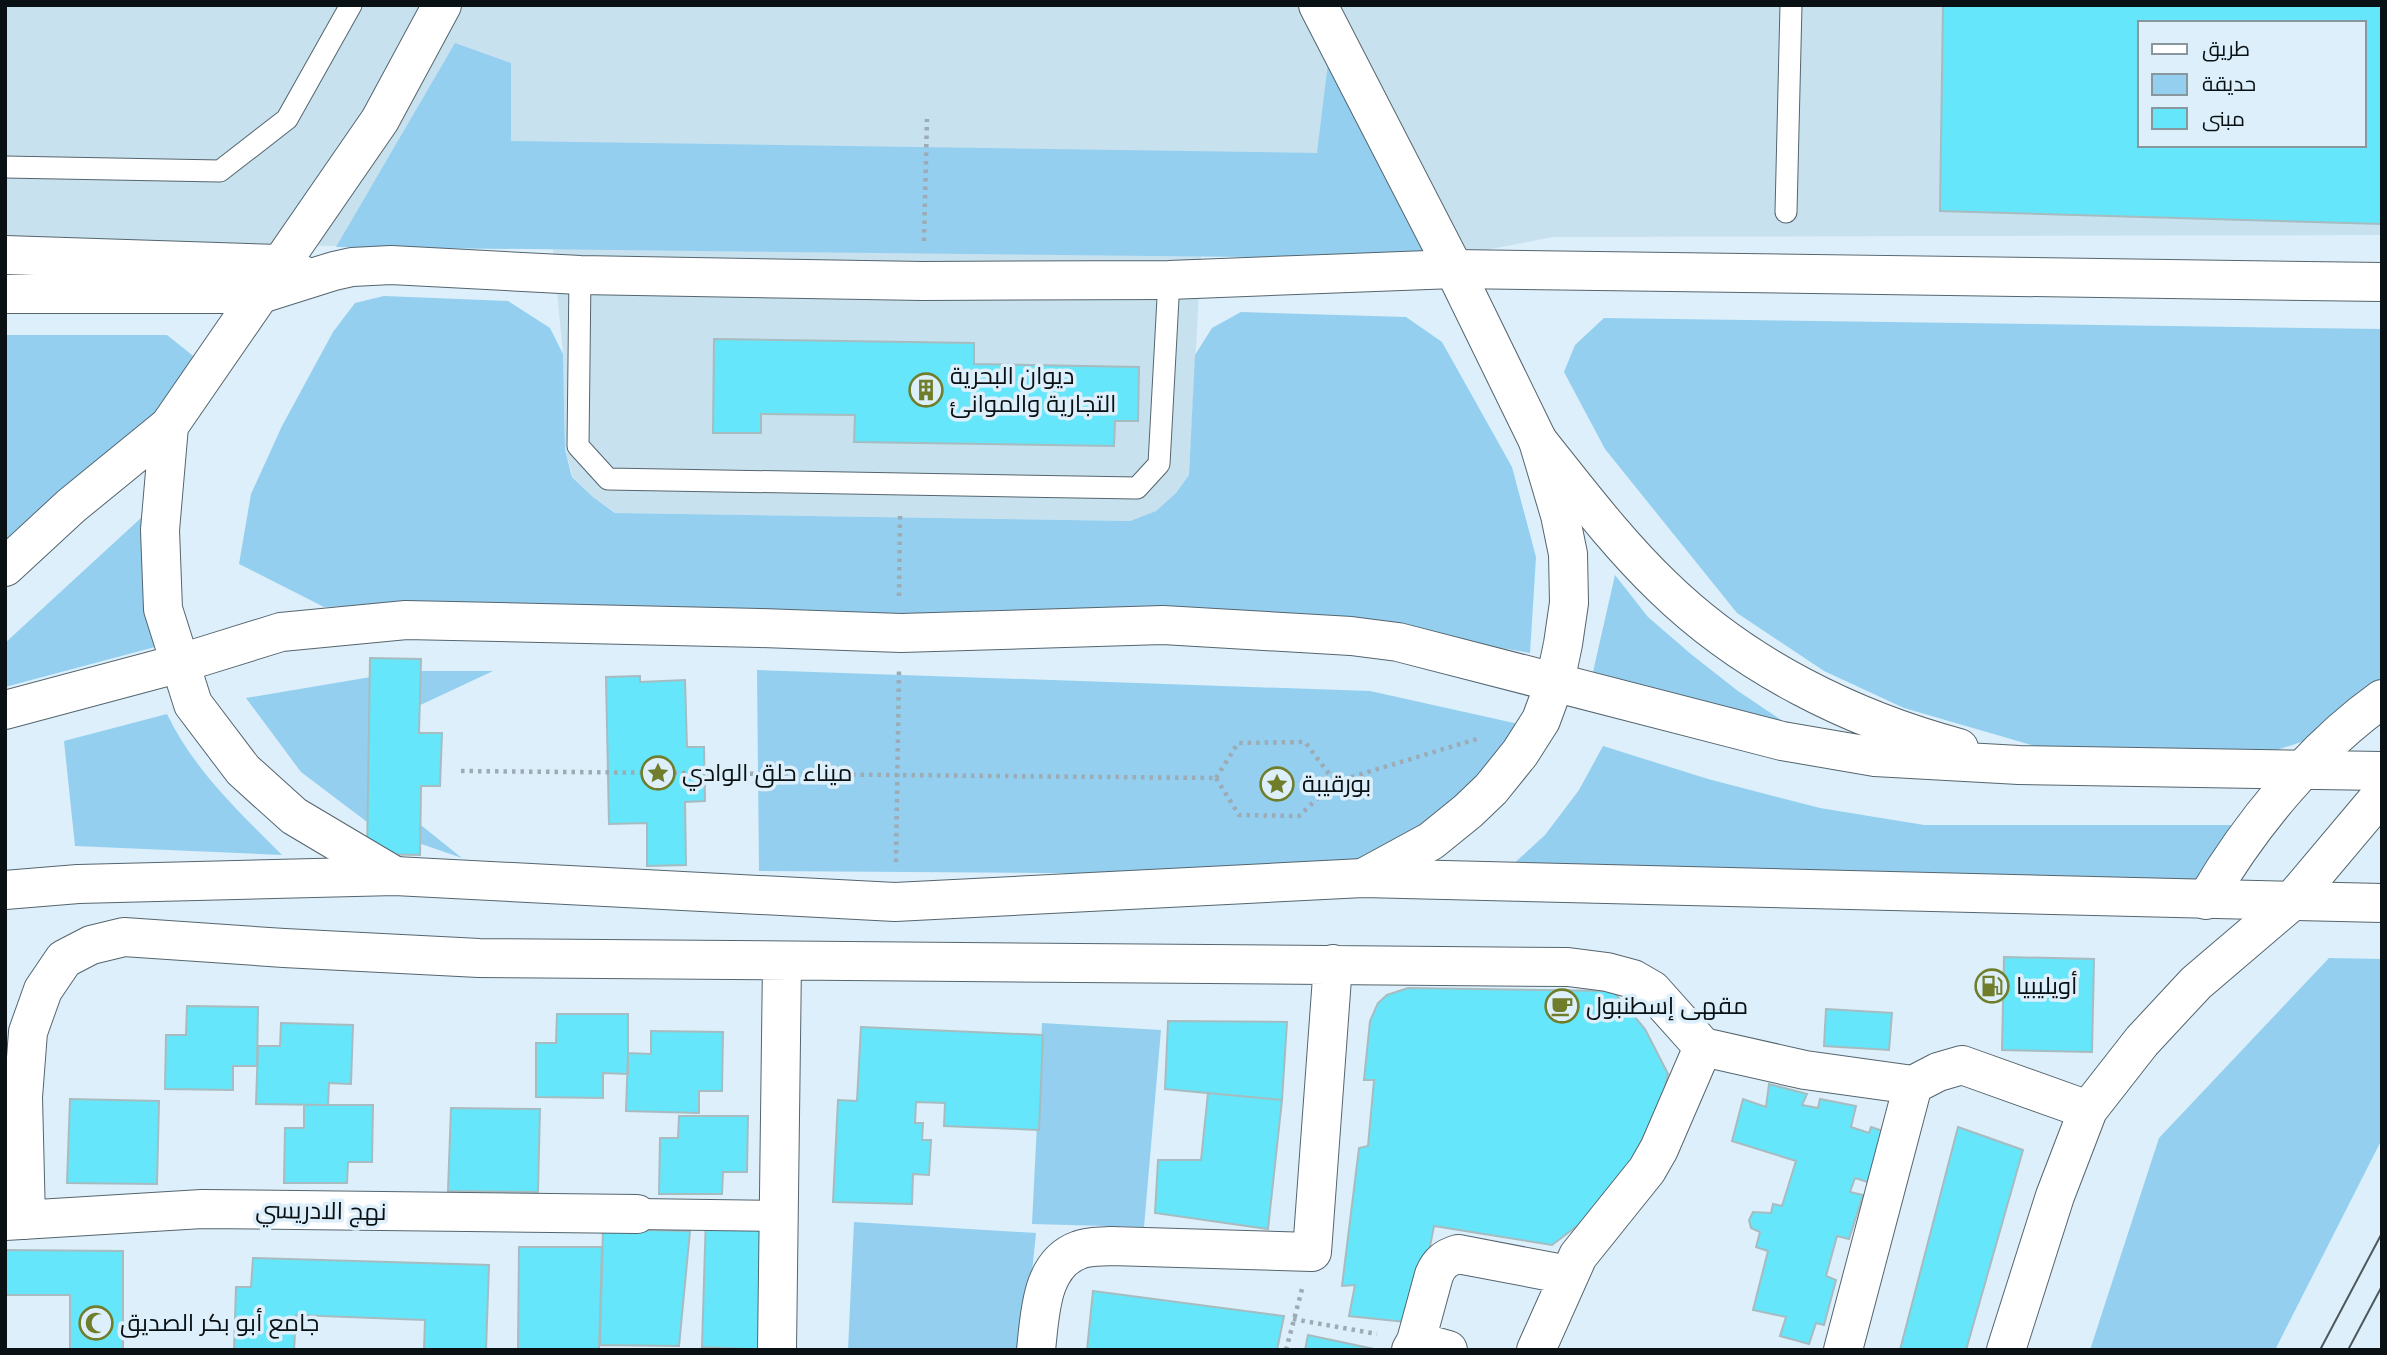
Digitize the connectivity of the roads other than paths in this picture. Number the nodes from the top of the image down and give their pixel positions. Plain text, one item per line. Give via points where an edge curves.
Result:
1 (351, 5) edge
2 (442, 5) edge
3 (1318, 5) edge
4 (1791, 5) edge
5 (5, 167) edge
6 (1786, 212) dead end
7 (5, 255) edge
8 (1454, 269) junction
9 (580, 275) junction
10 (284, 279) junction
11 (1169, 281) junction
12 (2382, 282) edge
13 (5, 294) edge
14 (169, 426) junction
15 (1538, 441) junction
16 (5, 566) edge
17 (181, 663) junction
18 (1555, 682) junction
19 (2382, 699) edge
20 (5, 710) edge
21 (2019, 765) junction
22 (2304, 770) junction
23 (2382, 771) edge
24 (2382, 794) edge
25 (395, 876) junction
26 (1363, 878) junction
27 (5, 890) edge
28 (2206, 900) junction
29 (2291, 902) junction
30 (2382, 903) edge
31 (782, 962) junction
32 (1333, 964) junction
33 (1703, 1047) junction
34 (1913, 1085) junction
35 (2088, 1110) junction
36 (637, 1214) joint
37 (780, 1216) junction
38 (16, 1220) edge
39 (1568, 1275) junction
40 (1425, 1347) edge
41 (777, 1350) edge
42 (1036, 1350) edge
43 (1536, 1350) edge
44 (1843, 1350) edge
45 (2006, 1350) edge

1 - 5 lane via 287,119 220,171
2 - 10 street via 380,120
3 - 8 street
4 - 6 lane
7 - 10 street
8 - 11 street
8 - 12 street
8 - 15 street
9 - 10 street via 391,265
9 - 11 street
9 - 11 lane via 579,446 608,479 1137,488 1159,464
10 - 13 street
10 - 14 street
14 - 16 street
14 - 17 street via 160,530 163,609
15 - 18 street via 1568,554 1569,604
15 - 21 street via 1662,587 1716,633 1768,668 1836,704 1928,740
17 - 18 street via 281,632 406,620 901,633 1163,625 1398,642
17 - 20 street
17 - 25 street via 193,704 243,770 294,816
18 - 21 street via 1782,741 1875,757
18 - 26 street via 1541,720 1491,789 1431,841
19 - 22 street via 2330,740
21 - 22 street
22 - 23 street
22 - 28 street via 2252,830
24 - 29 street
25 - 26 street via 895,902
25 - 27 street
26 - 28 street
28 - 29 street
29 - 30 street
29 - 35 street via 2196,983 2142,1041
31 - 32 street
31 - 37 street
31 - 38 street via 479,958 124,937 91,945 64,959 43,990 28,1032
32 - 33 street via 1568,967 1607,972 1652,990
32 - 42 street via 1312,1252 1111,1246 1079,1250 1057,1265 1043,1295
33 - 34 street via 1805,1070
33 - 39 street via 1647,1170
34 - 35 street via 1962,1065
34 - 44 street
35 - 45 street
36 - 37 street
36 - 38 street, نهج الادريسي via 202,1209
37 - 41 street
39 - 40 street via 1458,1254 1447,1257 1434,1275
39 - 43 street

